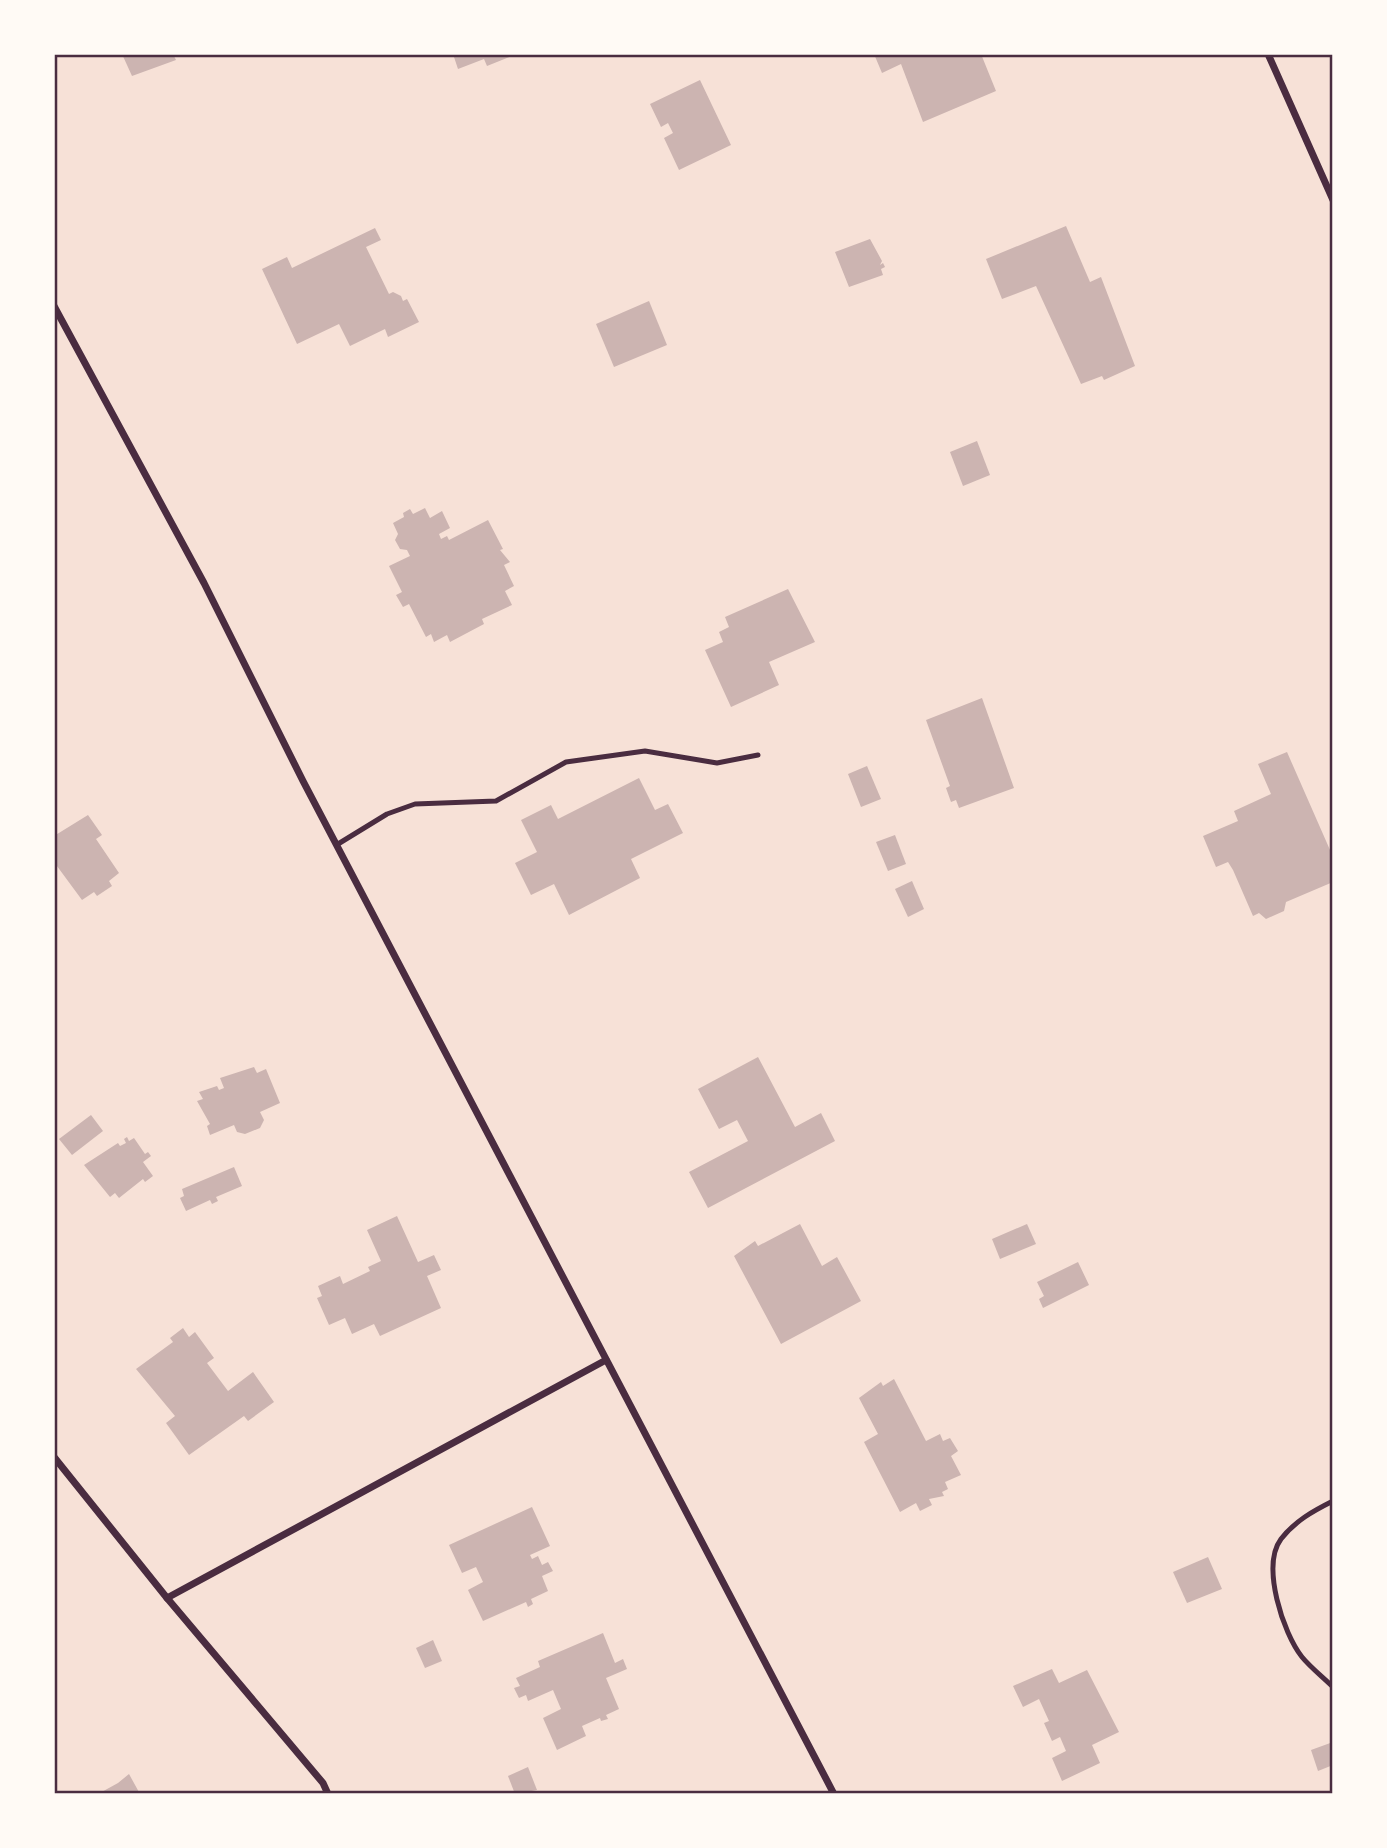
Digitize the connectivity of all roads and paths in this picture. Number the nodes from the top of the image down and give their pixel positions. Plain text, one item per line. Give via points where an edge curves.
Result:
1 (1268, 54) edge
2 (1333, 200) edge
3 (54, 306) edge
4 (758, 755) dead end
5 (338, 844) junction
6 (606, 1360) junction
7 (54, 1457) edge
8 (1333, 1501) edge
9 (167, 1598) junction
10 (1333, 1688) edge
11 (328, 1794) edge
12 (834, 1794) edge

1 - 2 street
3 - 5 street
4 - 5 lane via 717,764 645,751 566,762 496,802 415,804 387,814
5 - 6 street
6 - 9 street
6 - 12 street
7 - 9 street
8 - 10 lane via 1296,1524 1280,1541 1273,1562 1274,1590 1300,1655
9 - 11 street

